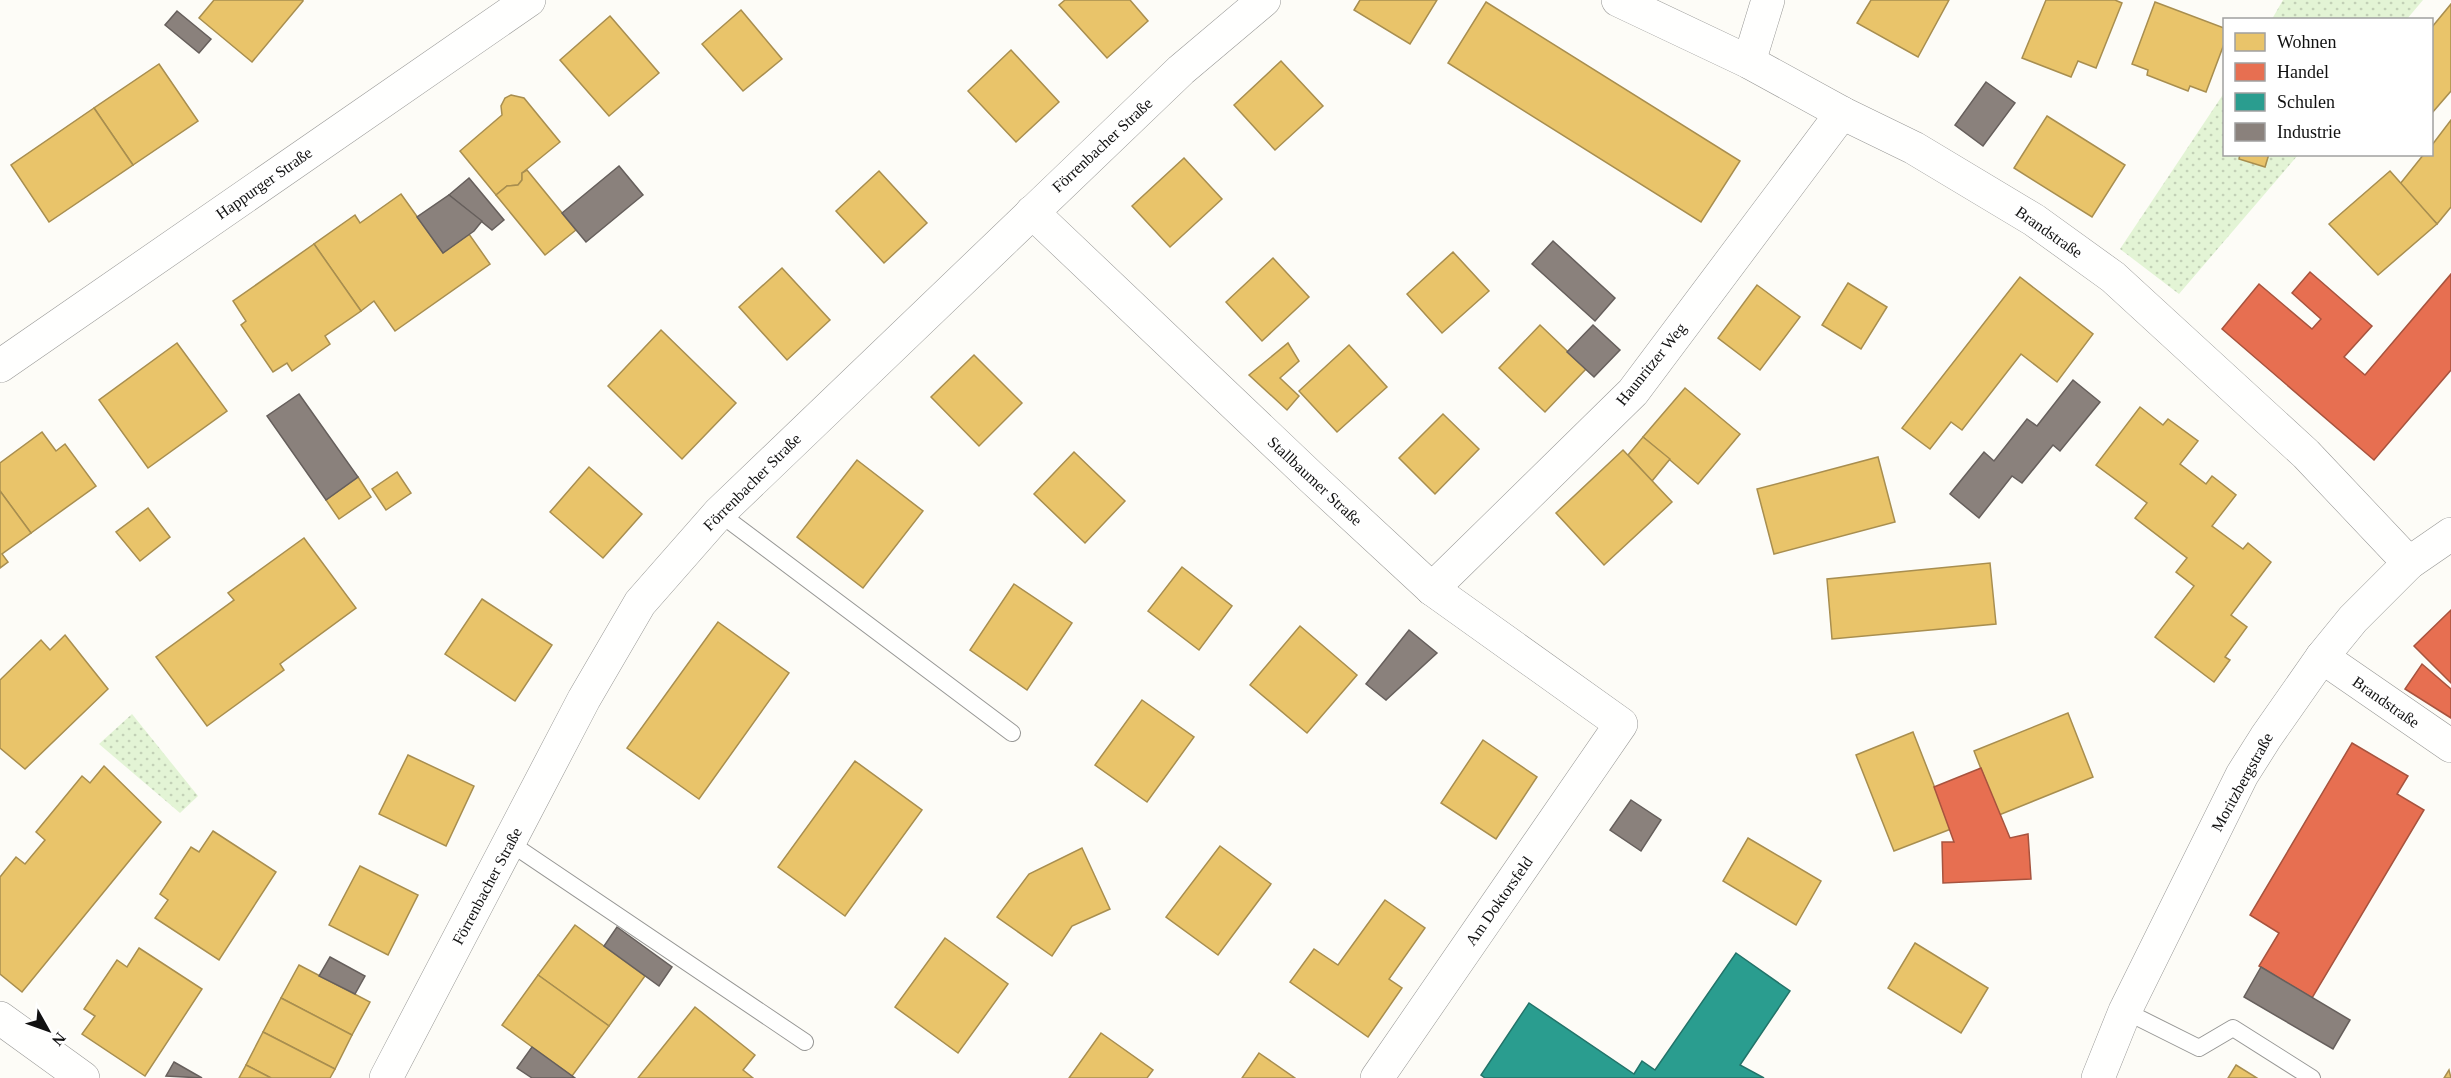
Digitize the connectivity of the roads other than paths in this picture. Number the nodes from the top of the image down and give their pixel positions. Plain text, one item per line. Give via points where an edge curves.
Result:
1 (529, 0) edge
2 (1264, 0) edge
3 (1618, 0) edge
4 (1768, 0) edge
5 (1749, 62) junction
6 (1842, 113) junction
7 (1032, 212) junction
8 (0, 366) edge
9 (719, 513) junction
10 (2451, 534) edge
11 (2409, 563) junction
12 (1432, 588) junction
13 (2322, 657) junction
14 (1621, 724) joint
15 (1012, 733) dead end
16 (2451, 746) edge
17 (510, 843) junction
18 (2126, 1011) junction
19 (0, 1018) edge
20 (806, 1042) dead end
21 (83, 1078) edge
22 (386, 1078) edge
23 (1377, 1078) edge
24 (2098, 1078) edge
25 (2312, 1078) edge

1 - 8 street, Happurger Straße
2 - 7 street, Förrenbacher Straße via 1181,70
3 - 5 street, Brandstraße
4 - 5 street
5 - 6 street, Brandstraße
6 - 11 street, Brandstraße via 1961,175 2034,220 2113,278 2306,454
6 - 12 street, Haunritzer Weg via 1633,392
7 - 9 street, Förrenbacher Straße
7 - 12 street, Stallbaumer Straße
9 - 15 lane
9 - 17 street, Förrenbacher Straße via 640,603 584,699
10 - 11 street, Moritzbergstraße
11 - 13 street, Moritzbergstraße via 2353,619
12 - 14 street, Stallbaumer Straße
13 - 16 street, Brandstraße
13 - 18 street, Moritzbergstraße via 2242,775
14 - 23 street, Am Doktorsfeld
17 - 20 lane
17 - 22 street, Förrenbacher Straße
18 - 24 street, Moritzbergstraße
18 - 25 lane via 2199,1048 2233,1028
19 - 21 street

